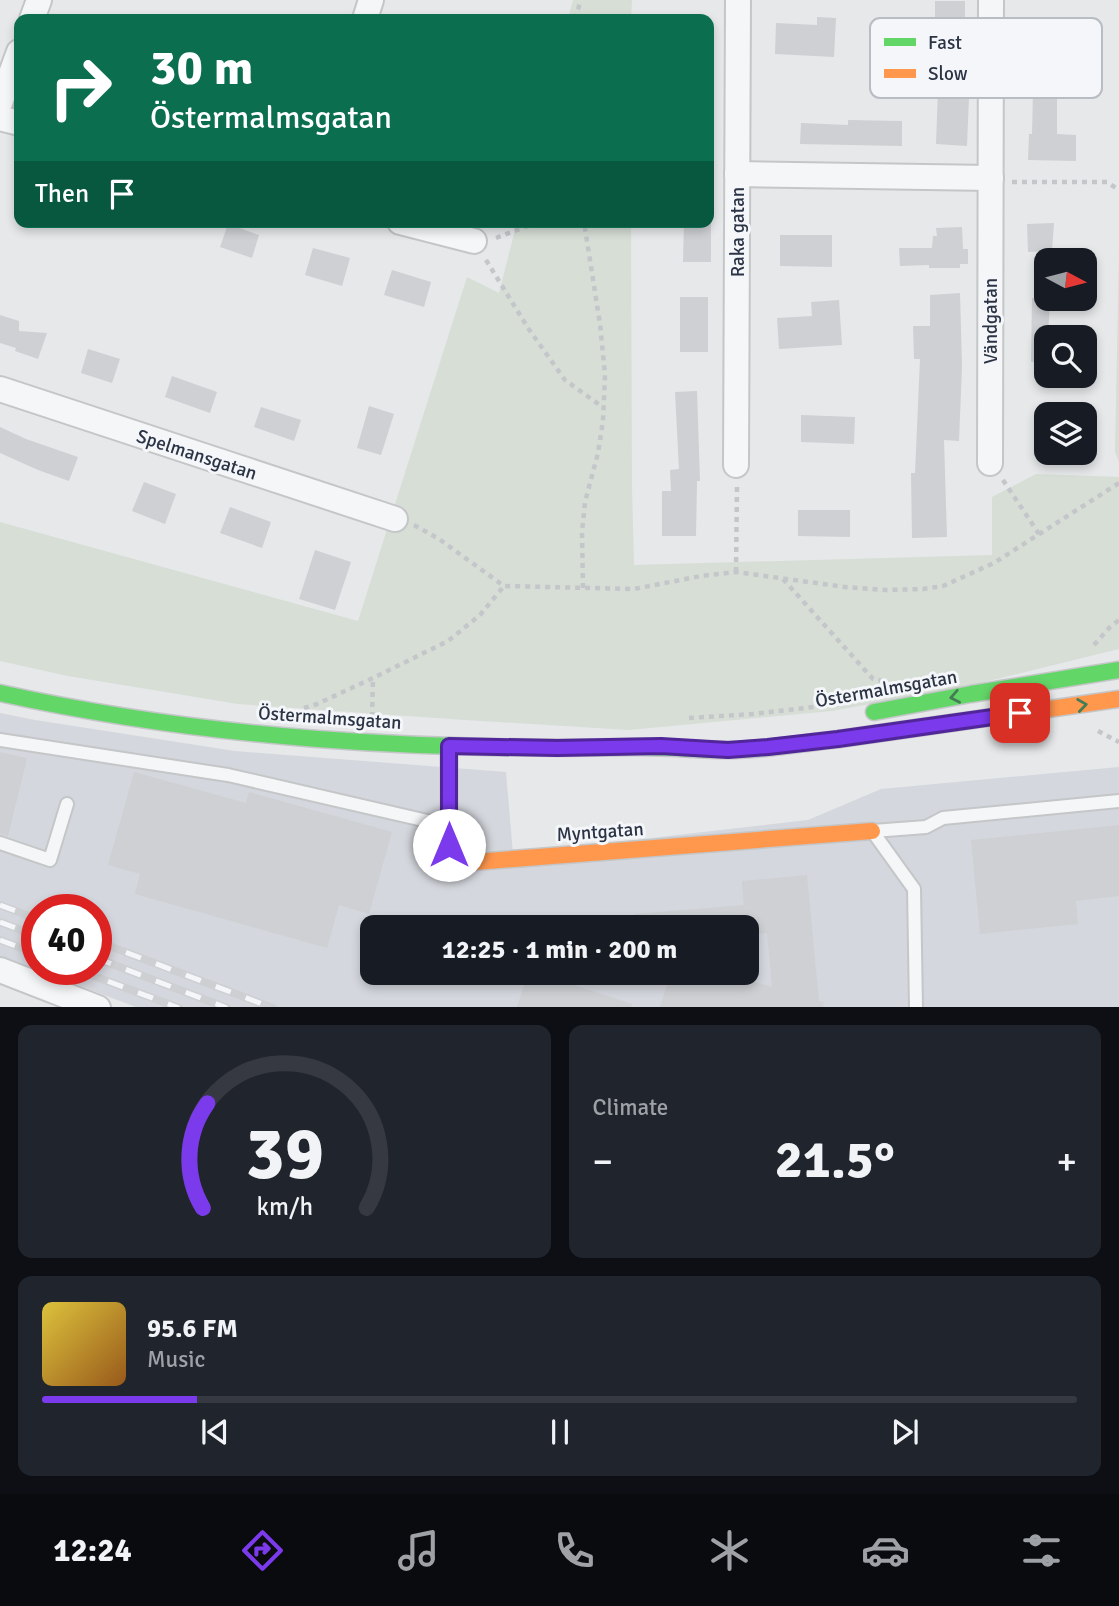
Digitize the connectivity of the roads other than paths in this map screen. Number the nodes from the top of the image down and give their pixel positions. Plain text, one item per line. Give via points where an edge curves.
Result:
1 (738, 0) edge
2 (991, 0) edge
3 (991, 18) edge
4 (14, 65) edge
5 (991, 98) edge
6 (0, 103) edge
7 (737, 174) junction
8 (991, 180) junction
9 (423, 228) edge
10 (474, 241) road end
11 (0, 389) edge
12 (990, 463) road end
13 (736, 465) road end
14 (395, 519) road end
15 (1119, 670) edge
16 (0, 694) edge
17 (1119, 699) edge
18 (863, 715) dead end
19 (712, 735) dead end
20 (0, 740) edge
21 (449, 746) junction
22 (661, 746) junction
23 (1119, 801) edge
24 (67, 804) dead end
25 (449, 826) junction
26 (872, 831) junction
27 (0, 843) edge
28 (0, 970) edge
29 (50, 1000) edge
30 (98, 1007) edge
31 (916, 1007) edge

1 - 7 street, Raka gatan
2 - 3 street, Vändgatan
4 - 6 street
5 - 8 street, Vändgatan
7 - 8 street
7 - 13 street, Raka gatan
8 - 12 street, Vändgatan
9 - 10 street
11 - 14 street, Spelmansgatan
15 -> 18 main road, Östermalmsgatan
16 - 21 main road, Östermalmsgatan via 215,730
22 -> 17 main road, Östermalmsgatan via 768,747
19 - 22 main road, Östermalmsgatan
20 - 25 lane via 229,775
21 - 22 main road, Östermalmsgatan
21 - 25 main road, Myntgatan
23 - 26 lane via 943,818 926,827
24 - 27 lane via 50,860
25 - 26 main road, Myntgatan via 449,864
26 - 31 lane via 914,889
28 - 29 street
29 - 30 street

